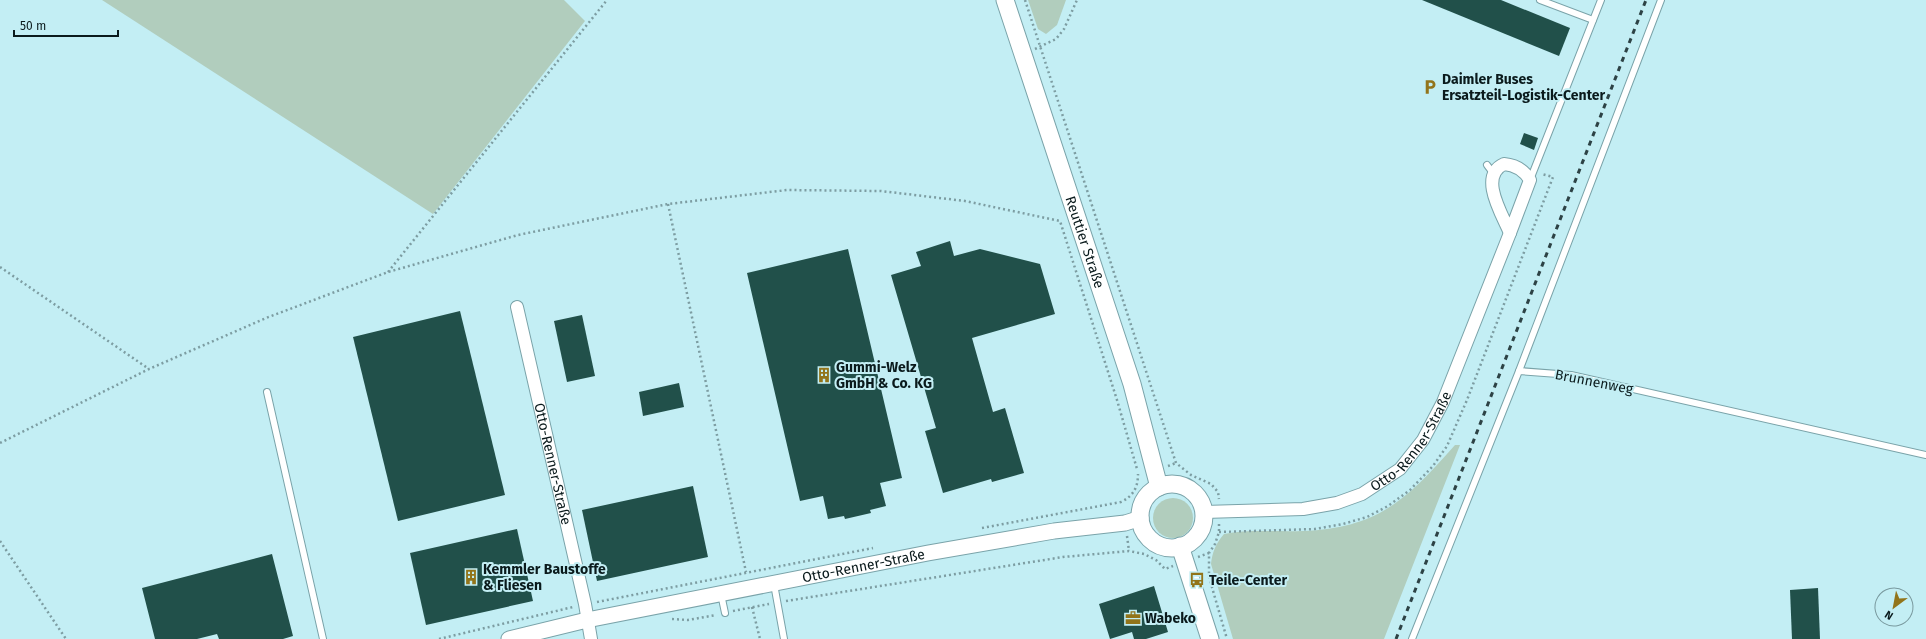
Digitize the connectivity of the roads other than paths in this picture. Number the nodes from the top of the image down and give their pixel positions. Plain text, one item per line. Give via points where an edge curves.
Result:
1 (1005, 0) edge
2 (1540, 0) edge
3 (1601, 0) edge
4 (1661, 0) edge
5 (1593, 20) junction
6 (1530, 180) junction
7 (1510, 233) junction
8 (517, 308) dead end
9 (1518, 371) junction
10 (267, 392) dead end
11 (1926, 455) edge
12 (1159, 487) junction
13 (1212, 512) junction
14 (1141, 518) junction
15 (1180, 546) junction
16 (774, 584) junction
17 (721, 594) junction
18 (725, 613) road end
19 (587, 620) junction
20 (323, 639) edge
21 (509, 639) edge
22 (591, 639) edge
23 (784, 639) edge
24 (1210, 639) edge
25 (1412, 639) edge

1 - 12 main road, Reuttier Straße via 1132,384
2 - 5 lane
3 - 5 lane
4 - 9 lane
5 - 6 lane
6 - 7 street, Otto-Renner-Straße
6 - 7 street via 1513,164 1490,169 1496,200
7 - 13 street, Otto-Renner-Straße via 1443,402 1423,440 1400,469 1362,494 1337,503 1303,509
8 - 19 street, Otto-Renner-Straße
9 - 11 lane, Brunnenweg via 1571,375
9 - 25 lane
10 - 20 lane
12 - 13 main road via 1176,484 1192,490
12 - 14 main road via 1145,499
13 - 15 main road via 1192,540
14 - 15 main road via 1142,526 1151,539 1165,546
14 - 16 street, Otto-Renner-Straße via 1125,523 1054,531 928,553
15 - 24 main road
16 - 17 street, Otto-Renner-Straße
16 - 23 lane
17 - 18 lane
17 - 19 street, Otto-Renner-Straße
19 - 21 street, Otto-Renner-Straße
19 - 22 street

